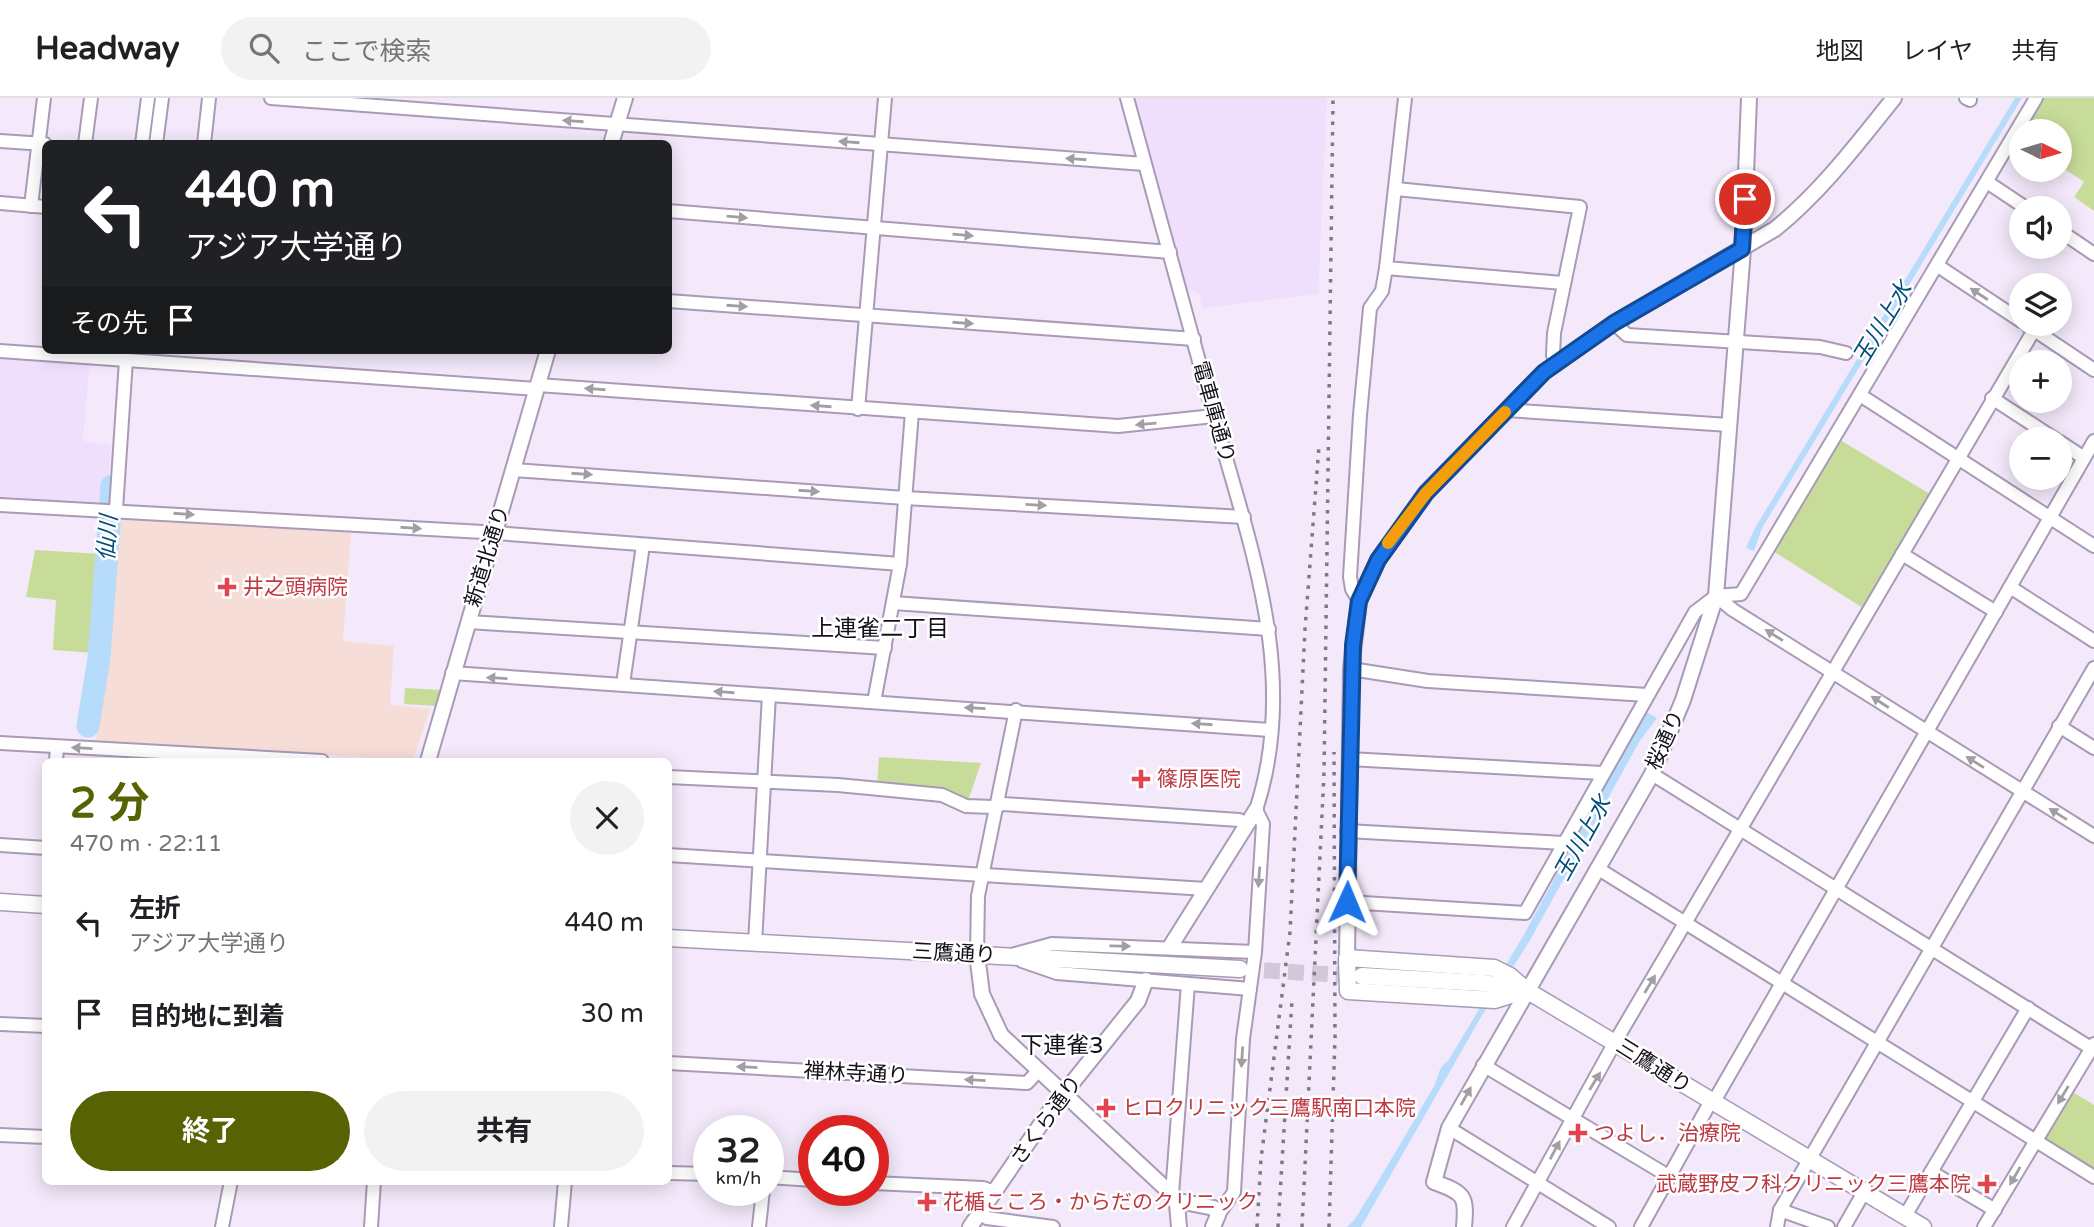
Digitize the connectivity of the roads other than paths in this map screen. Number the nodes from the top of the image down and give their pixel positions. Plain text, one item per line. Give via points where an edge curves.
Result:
1 (44, 98) edge
2 (91, 98) edge
3 (148, 98) edge
4 (162, 98) edge
5 (209, 98) edge
6 (271, 98) edge
7 (625, 98) edge
8 (885, 98) edge
9 (1127, 98) edge
10 (1405, 98) edge
11 (1749, 98) edge
12 (1894, 98) edge
13 (2036, 98) edge
14 (617, 124) junction
15 (42, 140) edge
16 (86, 140) edge
17 (143, 140) edge
18 (157, 140) edge
19 (204, 140) edge
20 (612, 140) edge
21 (0, 141) edge
22 (42, 144) edge
23 (881, 144) junction
24 (1144, 164) junction
25 (1987, 182) junction
26 (1396, 189) junction
27 (2009, 197) edge
28 (0, 204) edge
29 (31, 206) junction
30 (42, 207) edge
31 (672, 211) edge
32 (874, 228) junction
33 (2072, 239) edge
34 (1742, 249) junction
35 (1170, 252) junction
36 (2094, 254) edge
37 (1938, 266) junction
38 (1386, 268) junction
39 (1563, 283) junction
40 (672, 301) edge
41 (2009, 313) edge
42 (866, 316) junction
43 (1614, 323) junction
44 (2022, 336) edge
45 (2044, 336) edge
46 (1194, 339) junction
47 (1736, 341) junction
48 (0, 351) edge
49 (1846, 353) dead end
50 (42, 354) edge
51 (46, 354) edge
52 (547, 354) edge
53 (122, 359) junction
54 (1556, 365) junction
55 (2094, 369) edge
56 (538, 387) junction
57 (1860, 395) junction
58 (1992, 398) junction
59 (858, 409) junction
60 (1507, 410) junction
61 (912, 412) junction
62 (1214, 416) junction
63 (1729, 425) junction
64 (2037, 427) edge
65 (2094, 442) edge
66 (2072, 450) edge
67 (1956, 457) junction
68 (2084, 458) junction
69 (513, 470) junction
70 (905, 498) junction
71 (0, 505) edge
72 (111, 509) junction
73 (1244, 517) junction
74 (2051, 519) junction
75 (494, 533) junction
76 (643, 545) junction
77 (2094, 547) edge
78 (1902, 554) junction
79 (900, 564) junction
80 (2010, 587) junction
81 (1716, 596) junction
82 (1359, 601) junction
83 (893, 603) junction
84 (1996, 612) junction
85 (468, 622) junction
86 (1269, 629) junction
87 (629, 631) junction
88 (2094, 641) edge
89 (885, 648) junction
90 (2094, 667) edge
91 (1351, 669) junction
92 (1832, 671) junction
93 (452, 673) junction
94 (623, 684) junction
95 (769, 695) junction
96 (1647, 695) junction
97 (874, 702) junction
98 (1016, 710) junction
99 (2059, 726) junction
100 (1270, 730) junction
101 (1928, 733) junction
102 (0, 743) edge
103 (57, 747) junction
104 (2094, 748) edge
105 (56, 758) edge
106 (265, 758) edge
107 (429, 758) edge
108 (1349, 759) junction
109 (1602, 773) junction
110 (1652, 774) junction
111 (672, 777) edge
112 (763, 782) junction
113 (2022, 791) junction
114 (998, 806) junction
115 (1256, 810) junction
116 (1248, 824) junction
117 (1740, 830) junction
118 (1348, 831) junction
119 (2094, 836) edge
120 (1563, 843) junction
121 (0, 845) edge
122 (42, 848) edge
123 (672, 855) edge
124 (758, 860) junction
125 (1597, 868) junction
126 (984, 874) junction
127 (1206, 889) junction
128 (1837, 889) junction
129 (0, 902) edge
130 (1347, 902) junction
131 (42, 905) edge
132 (1686, 923) junction
133 (672, 938) edge
134 (755, 943) junction
135 (1170, 947) junction
136 (1932, 948) junction
137 (1255, 952) junction
138 (977, 954) junction
139 (1008, 956) junction
140 (1347, 958) junction
141 (1240, 969) tunnel mouth
142 (1362, 976) tunnel mouth
143 (1146, 980) junction
144 (1188, 984) junction
145 (1783, 984) junction
146 (1250, 989) junction
147 (1526, 990) junction
148 (2028, 1008) junction
149 (0, 1024) edge
150 (42, 1026) edge
151 (1615, 1042) junction
152 (1878, 1043) junction
153 (2093, 1047) edge
154 (672, 1063) edge
155 (1483, 1065) junction
156 (1038, 1072) junction
157 (1063, 1094) junction
158 (1712, 1102) junction
159 (1973, 1102) junction
160 (1573, 1118) junction
161 (1449, 1128) junction
162 (0, 1135) edge
163 (42, 1137) edge
164 (2035, 1142) junction
165 (1810, 1158) junction
166 (672, 1172) edge
167 (1931, 1172) junction
168 (693, 1173) edge
169 (1670, 1177) junction
170 (2094, 1177) edge
171 (1538, 1183) junction
172 (889, 1184) edge
173 (230, 1185) edge
174 (374, 1185) edge
175 (565, 1185) edge
176 (994, 1192) junction
177 (1864, 1192) junction
178 (1172, 1194) junction
179 (761, 1206) edge
180 (1182, 1207) junction
181 (1780, 1210) junction
182 (1995, 1210) junction
183 (980, 1213) junction
184 (1905, 1216) junction
185 (1216, 1221) edge
186 (222, 1227) edge
187 (371, 1227) edge
188 (561, 1227) edge
189 (759, 1227) edge
190 (970, 1227) edge
191 (1053, 1227) edge
192 (1179, 1227) edge
193 (1464, 1227) edge
194 (1513, 1227) edge
195 (1609, 1227) edge
196 (1641, 1227) edge
197 (1777, 1227) edge
198 (1828, 1227) edge
199 (1844, 1227) edge
200 (1923, 1227) edge
201 (1984, 1227) edge

1 - 15 street
2 - 16 street
3 - 17 street
4 - 18 street
5 - 19 street
14 -> 6 street
7 - 14 street
8 - 23 street
9 - 24 street, 電車庫通り
10 - 26 street
11 - 34 street, 桜通り
12 - 34 street via 1796,212
13 - 25 street
14 - 20 street
23 -> 14 street
21 - 22 street
22 - 29 street
24 -> 23 street
23 - 32 street
24 - 35 street, 電車庫通り
25 - 27 street
25 - 37 street
26 - 38 street
26 - 39 street via 1580,206
28 - 29 street
29 - 30 street
31 -> 32 street
32 -> 35 street
32 - 42 street
33 - 36 street
34 - 43 street
34 - 47 street, 桜通り
35 - 46 street, 電車庫通り
41 -> 37 street
37 - 57 street
38 - 39 street
38 - 82 street via 1382,291 1370,308 1360,415 1350,577
39 - 54 street via 1554,333
40 -> 42 street
42 -> 46 street
42 - 59 street
43 - 47 street via 1627,335
43 - 54 street
44 - 58 street
45 - 55 street
46 - 62 street, 電車庫通り
47 - 49 street
47 - 63 street, 桜通り
48 - 50 street
51 - 53 street
52 - 56 street, 新道北通り
53 - 56 street
53 - 72 street
54 - 60 street
59 -> 56 street
56 - 69 street, 新道北通り
57 - 67 street
57 - 81 street via 1741,594
58 - 64 street
58 - 67 street
59 - 61 street
60 - 63 street
60 - 82 street via 1411,510 1378,560
62 -> 61 street via 1118,426
61 - 70 street
62 - 73 street, 電車庫通り
63 - 81 street, 桜通り
65 - 68 street
66 - 68 street
67 - 74 street
67 - 78 street
68 - 74 street
69 -> 70 street
69 - 75 street, 新道北通り
70 -> 73 street
70 - 79 street
71 - 72 street
72 -> 75 street
73 - 86 street, 電車庫通り
74 - 77 street
74 - 80 street
75 - 76 street
75 - 85 street, 新道北通り
76 - 79 street
76 - 87 street
78 - 84 street
78 - 92 street
79 - 83 street
80 - 84 street
80 - 88 street
92 -> 81 street
81 - 96 street via 1695,612
81 - 110 street, 桜通り via 1683,700
82 - 91 street
83 - 86 street
83 - 89 street
84 - 101 street
85 - 87 street
85 - 93 street, 新道北通り
86 - 100 street, 電車庫通り via 1275,671
87 - 89 street
87 - 94 street
89 - 97 street
90 - 99 street
91 - 96 street via 1428,681
91 - 108 street
101 -> 92 street
92 - 117 street
94 -> 93 street
93 - 107 street, 新道北通り
95 -> 94 street
95 - 97 street
95 - 112 street
96 - 109 street
98 -> 97 street
100 -> 98 street
98 - 114 street
99 - 104 street
99 - 113 street
100 - 115 street, 電車庫通り via 1264,787
113 -> 101 street
101 - 128 street
102 - 103 street
103 - 105 street
106 -> 103 street
108 - 109 street
108 - 118 street
109 - 120 street
110 - 117 street
110 - 125 street, 桜通り
111 - 112 street
112 - 114 street via 942,794 966,806
112 - 124 street
119 -> 113 street
113 - 136 street
114 - 116 street via 1137,812
114 - 126 street
115 - 116 street
115 -> 137 street via 1263,824
116 - 127 street
117 - 128 street
117 - 132 street
118 - 120 street
118 - 130 street
120 - 130 street via 1525,913
121 - 122 street
123 - 124 street
124 - 126 street
124 - 134 street
125 - 132 street
125 - 147 street, 桜通り
126 - 127 street
126 - 138 street via 978,896
127 - 135 street
128 - 136 street
128 - 145 street
129 - 131 main road
130 - 140 street
132 - 145 street
151 -> 132 street
133 - 134 main road, 三鷹通り
134 - 138 main road, 三鷹通り
135 - 137 street
139 -> 135 street via 1052,944
136 - 148 street
136 - 152 street
137 - 146 street
138 - 139 main road, 三鷹通り
138 - 156 street via 982,994 992,1022
139 - 141 main road, 三鷹通り
139 - 143 street via 1057,973
140 - 147 main road via 1494,968
140 - 147 main road via 1348,991 1495,1000
142 - 147 main road, 三鷹通り
143 - 144 street
143 - 157 street, さくら通り via 1138,1001
144 - 146 street
144 - 178 street
145 - 152 street
145 - 158 street
146 -> 185 street via 1234,1192
147 - 151 main road, 三鷹通り
147 - 155 street, 桜通り
148 - 153 street
148 - 159 street
149 - 150 street
151 - 158 main road, 三鷹通り
160 -> 151 street
152 - 159 street
152 - 165 street
153 -> 164 street
156 -> 154 street, 禅林寺通り via 1027,1083
155 - 160 street
161 -> 155 street, 桜通り
156 - 157 street
157 - 176 street, さくら通り
157 - 178 street
158 - 165 main road, 三鷹通り
158 - 169 street
159 - 164 street
159 - 167 street
160 - 169 street
171 -> 160 street
161 - 171 street
161 - 193 street, 桜通り via 1434,1182 1461,1194
162 - 163 street
164 - 170 street
164 -> 182 street
165 - 177 main road, 三鷹通り
165 - 181 street
166 - 168 street
167 - 182 street
167 - 184 street
169 - 196 street
171 - 194 street
171 - 195 street
172 - 176 street
173 - 186 street
174 - 187 street
175 - 188 street
176 - 183 street, さくら通り
177 - 184 main road, 三鷹通り
177 - 199 street
178 - 180 street
179 - 189 street
180 - 185 street via 1210,1206
180 - 192 street
181 - 197 street
181 - 198 street
182 - 201 street
183 - 190 street, さくら通り
183 - 191 street via 987,1218
184 - 200 main road, 三鷹通り

